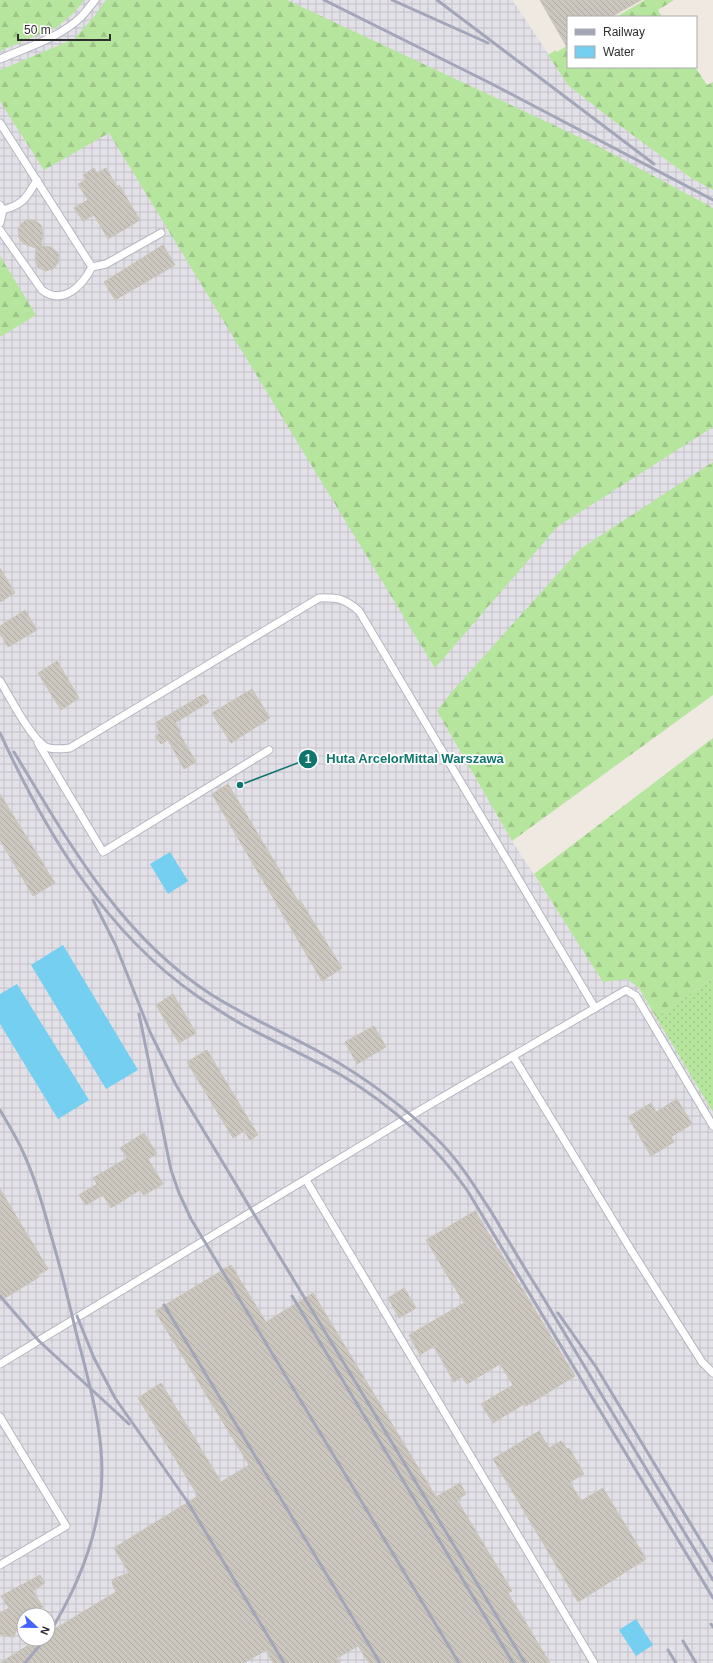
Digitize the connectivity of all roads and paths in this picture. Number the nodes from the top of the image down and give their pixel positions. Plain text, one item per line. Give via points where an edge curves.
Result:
1 (95, 0) edge
2 (0, 59) edge
3 (0, 123) edge
4 (37, 180) junction
5 (2, 207) edge
6 (0, 223) edge
7 (0, 230) edge
8 (161, 233) dead end
9 (92, 267) junction
10 (0, 681) edge
11 (37, 741) junction
12 (269, 750) dead end
13 (595, 1008) junction
14 (513, 1056) junction
15 (713, 1126) edge
16 (306, 1180) junction
17 (0, 1364) edge
18 (713, 1373) edge
19 (0, 1417) edge
20 (0, 1565) edge
21 (594, 1663) edge

1 - 2 lane via 81,17 67,28
3 - 4 lane
4 - 5 lane via 27,197 16,206
4 - 9 lane
5 - 6 lane
7 - 9 lane via 42,290 49,296 61,296 77,289
8 - 9 lane via 106,264
10 - 11 lane
11 - 12 lane via 103,852
11 - 13 lane via 59,750 70,748 319,598 333,597 347,601 359,611
13 - 14 lane
13 - 15 lane via 626,990 636,996
14 - 16 lane
14 - 18 lane via 702,1362
16 - 17 lane
16 - 21 lane
19 - 20 lane via 66,1526

